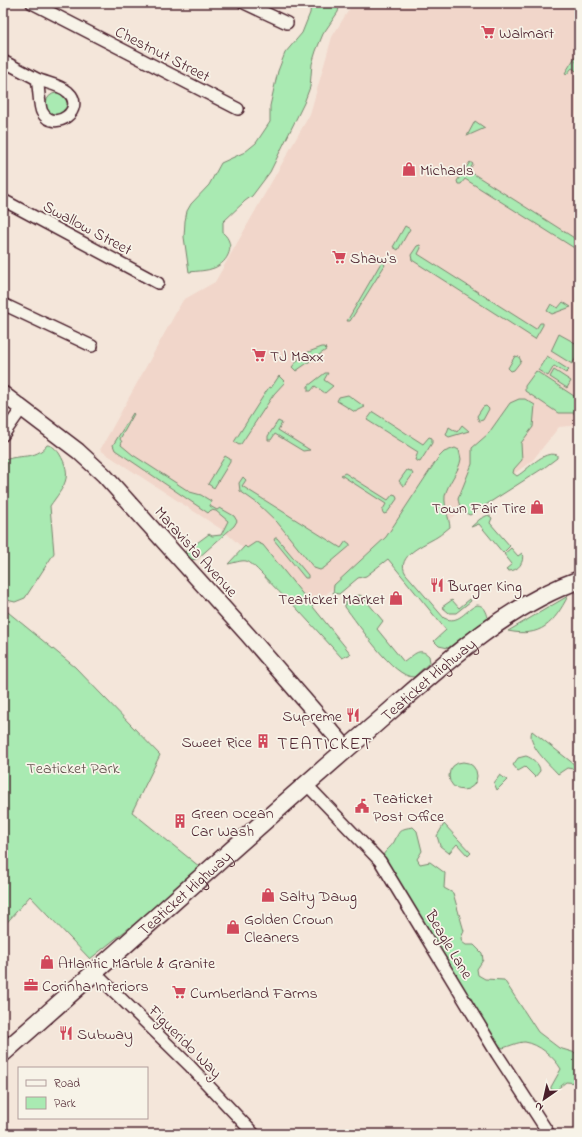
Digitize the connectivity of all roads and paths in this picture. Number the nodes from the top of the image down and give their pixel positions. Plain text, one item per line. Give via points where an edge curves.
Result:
1 (32, 3) edge
2 (244, 3) edge
3 (287, 23) dead end
4 (3, 60) edge
5 (37, 79) dead end
6 (238, 109) dead end
7 (3, 200) edge
8 (158, 282) dead end
9 (3, 304) edge
10 (92, 346) dead end
11 (3, 394) edge
12 (22, 408) junction
13 (3, 435) edge
14 (579, 580) edge
15 (347, 749) junction
16 (306, 784) junction
17 (95, 973) junction
18 (3, 1053) edge
19 (254, 1134) edge
20 (549, 1134) edge

1 - 6 street, Chestnut Street
2 - 3 street
4 - 5 street
7 - 8 street, Swallow Street
9 - 10 street
11 - 12 main road, Maravista Avenue
12 - 13 street
12 - 15 main road, Maravista Avenue via 78,451 109,481
14 - 15 main road, Teaticket Highway via 537,598 500,622 445,664
15 - 16 main road, Teaticket Highway
16 - 17 main road, Teaticket Highway
16 - 20 street, Beagle Lane via 382,864 497,1054
17 - 18 main road, Teaticket Highway
17 - 19 street, Figuerido Way via 189,1065

